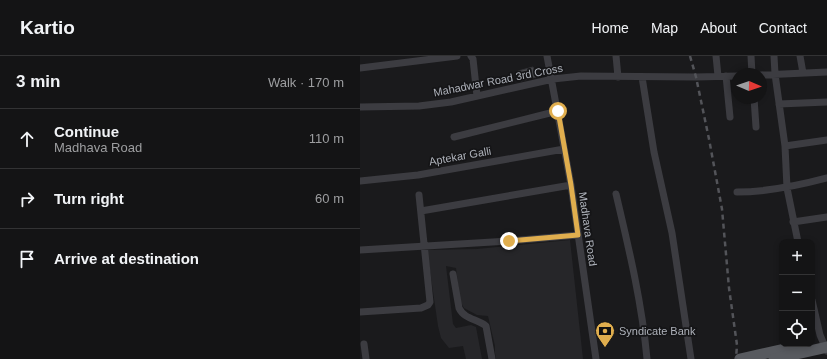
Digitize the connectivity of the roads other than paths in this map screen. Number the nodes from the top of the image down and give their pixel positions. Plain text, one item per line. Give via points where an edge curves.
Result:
1 (457, 56) edge
2 (471, 56) edge
3 (547, 56) edge
4 (616, 56) edge
5 (716, 56) edge
6 (751, 56) edge
7 (774, 56) edge
8 (800, 56) edge
9 (360, 68) edge
10 (752, 68) edge
11 (827, 72) edge
12 (803, 73) junction
13 (775, 74) junction
14 (767, 75) edge
15 (718, 76) junction
16 (726, 76) junction
17 (731, 76) edge
18 (618, 77) junction
19 (642, 77) junction
20 (552, 80) junction
21 (477, 96) junction
22 (827, 102) edge
23 (754, 104) edge
24 (779, 104) junction
25 (360, 107) edge
26 (558, 111) junction
27 (730, 117) dead end
28 (756, 127) dead end
29 (454, 137) dead end
30 (827, 140) edge
31 (785, 146) junction
32 (564, 149) junction
33 (827, 178) edge
34 (360, 181) edge
35 (571, 185) junction
36 (787, 188) junction
37 (737, 192) dead end
38 (616, 194) dead end
39 (419, 195) dead end
40 (422, 211) junction
41 (827, 217) edge
42 (793, 222) junction
43 (578, 235) junction
44 (797, 239) edge
45 (424, 246) junction
46 (360, 250) edge
47 (453, 274) dead end
48 (815, 308) edge
49 (360, 312) edge
50 (825, 336) edge
51 (815, 341) edge
52 (364, 344) dead end
53 (794, 347) edge
54 (827, 347) edge
55 (827, 351) edge
56 (366, 359) edge
57 (492, 359) edge
58 (596, 359) edge
59 (647, 359) edge
60 (692, 359) edge
61 (740, 359) edge
62 (774, 359) edge

1 - 9 street
2 - 21 street via 474,59
3 - 20 street, Madhava Road
4 - 18 street
5 - 15 street
6 - 10 street
7 - 13 street
8 - 12 street
11 - 12 street
12 - 13 street
13 - 14 street
13 - 24 street
15 - 16 street, Mahadwar Road 3rd Cross
15 - 19 street, Mahadwar Road 3rd Cross
16 - 17 street, Mahadwar Road 3rd Cross
16 - 27 street
18 - 19 street, Mahadwar Road 3rd Cross
18 - 20 street, Mahadwar Road 3rd Cross via 581,76
19 - 60 street via 654,152 672,233
20 - 21 street, Mahadwar Road 3rd Cross
20 - 26 street, Madhava Road
21 - 25 street, Mahadwar Road 3rd Cross via 419,106
22 - 24 street
23 - 28 street
24 - 31 street
26 - 29 street
26 - 32 street, Madhava Road
30 - 31 street
31 - 36 street
32 - 34 street, Aptekar Galli via 418,175
32 - 35 street, Madhava Road
33 - 36 street
35 - 40 street
35 - 43 street, Madhava Road
36 - 37 street
36 - 42 street
38 - 59 street via 637,283
39 - 40 street
40 - 45 street
41 - 42 street
42 - 44 street
43 - 45 street
43 - 58 street, Madhava Road
45 - 46 street
45 - 49 street via 430,302 428,305 421,308
47 - 57 street via 461,313 486,326
48 - 50 street
50 - 51 main road
50 - 55 street
52 - 56 street
53 - 61 main road
54 - 62 main road, bridge

